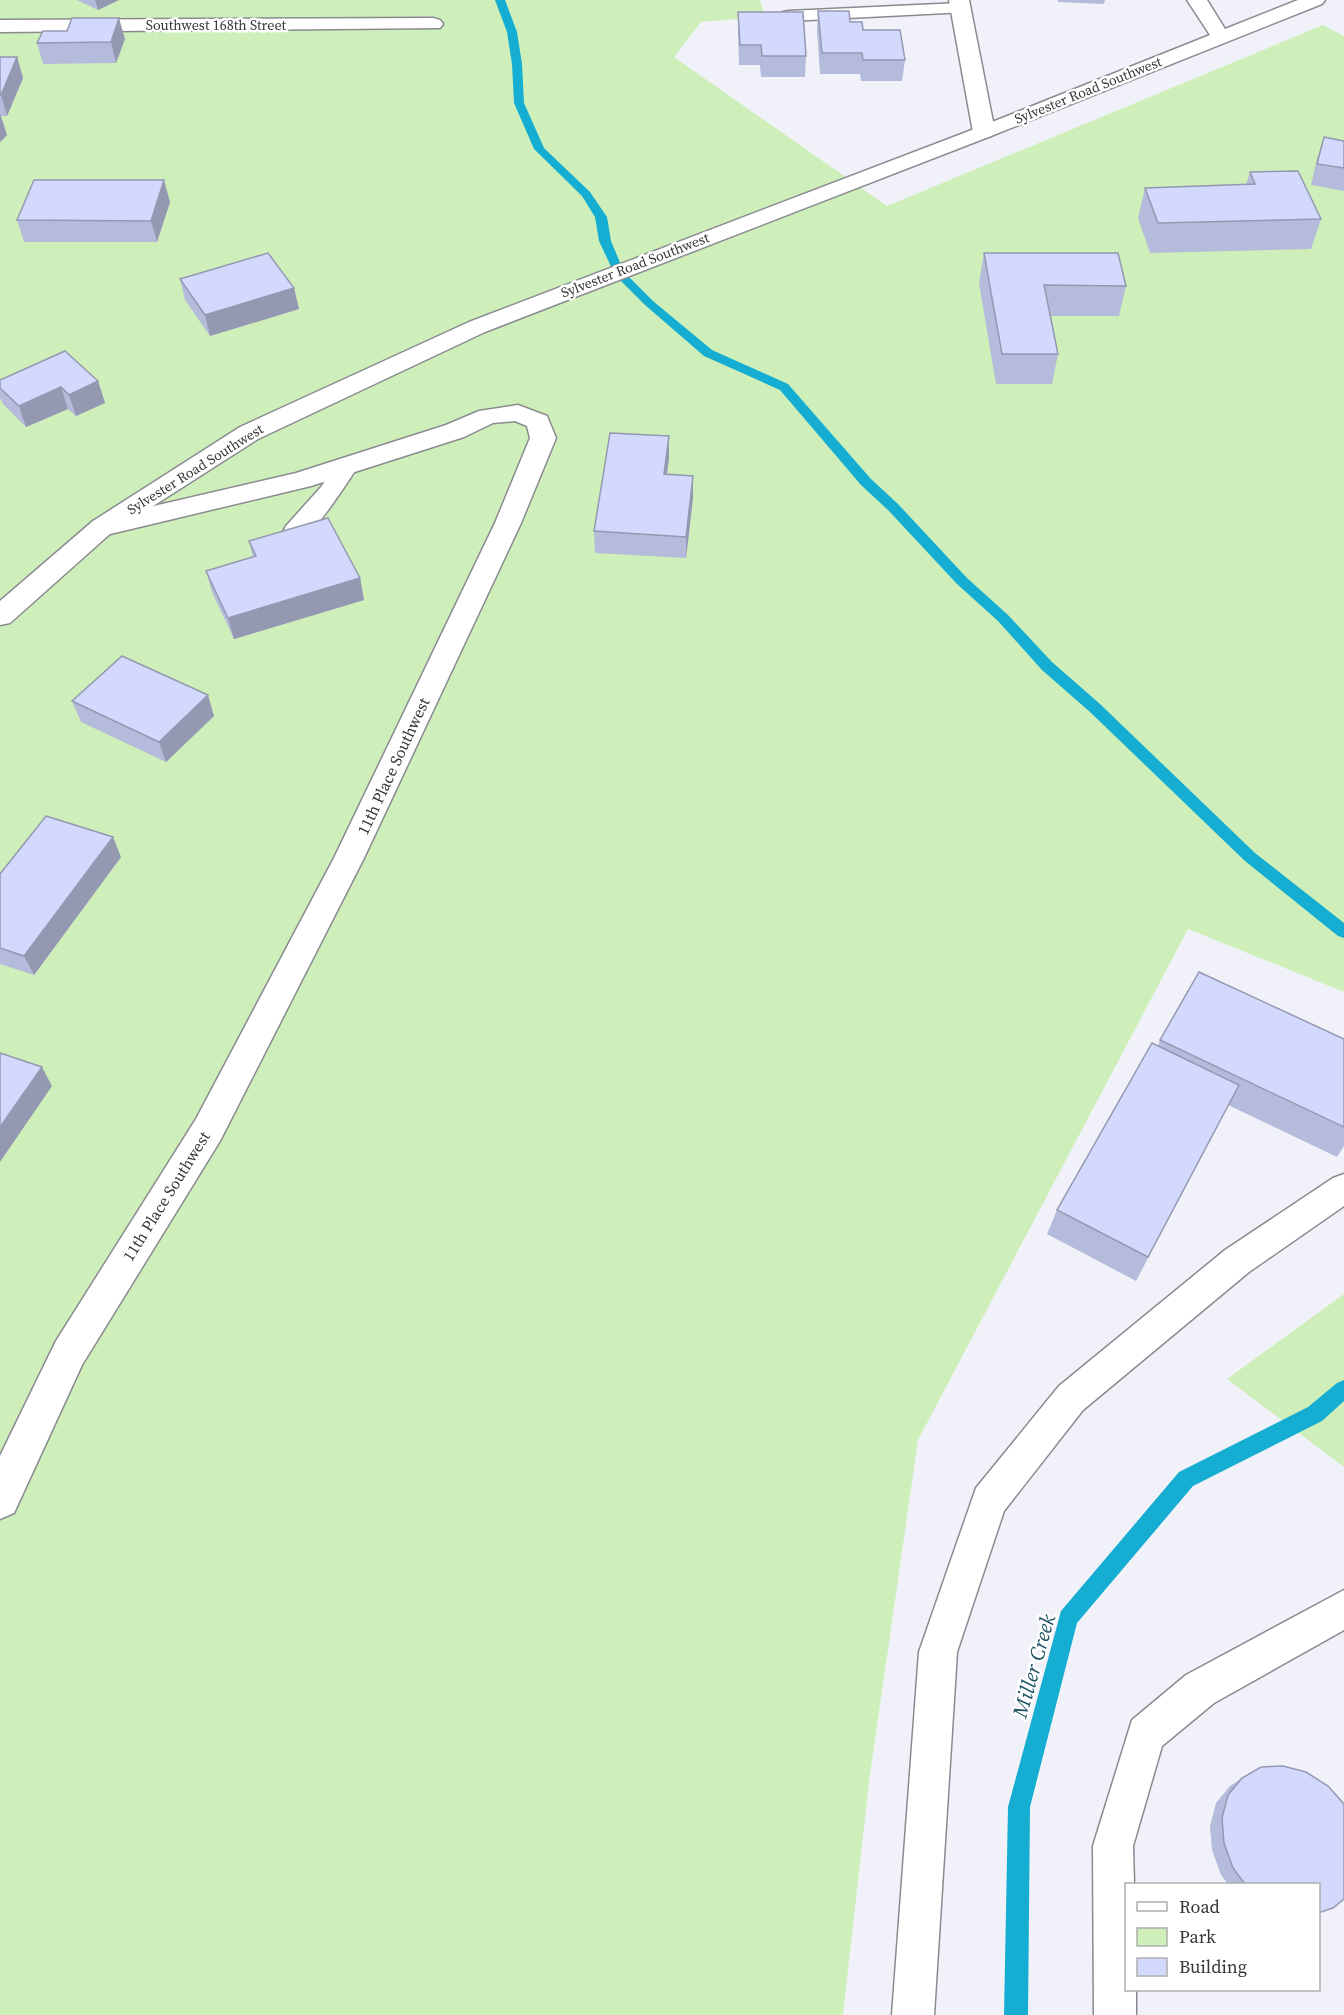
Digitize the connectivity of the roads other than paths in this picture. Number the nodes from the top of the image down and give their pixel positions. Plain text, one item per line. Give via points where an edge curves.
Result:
1 (1197, 0) edge
2 (1315, 0) edge
3 (960, 4) edge
4 (789, 16) edge
5 (433, 24) dead end
6 (0, 26) edge
7 (1220, 36) junction
8 (984, 132) junction
9 (347, 465) junction
10 (102, 527) junction
11 (295, 532) edge
12 (0, 616) edge
13 (1344, 1188) edge
14 (0, 1499) edge
15 (1344, 1609) edge
16 (913, 2015) edge
17 (1115, 2015) edge

1 - 7 street
2 - 7 street, Sylvester Road Southwest
3 - 4 lane
3 - 8 street
5 - 6 street, Southwest 168th Street
7 - 8 street, Sylvester Road Southwest
8 - 10 street, Sylvester Road Southwest via 477,327 249,433
9 - 10 street, 11th Place Southwest via 302,480
9 - 11 lane
9 - 14 street, 11th Place Southwest via 455,431 488,416 518,413 538,421 543,438 508,523 349,858 208,1130 69,1353
10 - 12 street, Sylvester Road Southwest
13 - 16 lane via 1237,1262 1071,1398 989,1502 938,1652
15 - 17 lane via 1200,1689 1146,1734 1113,1846

